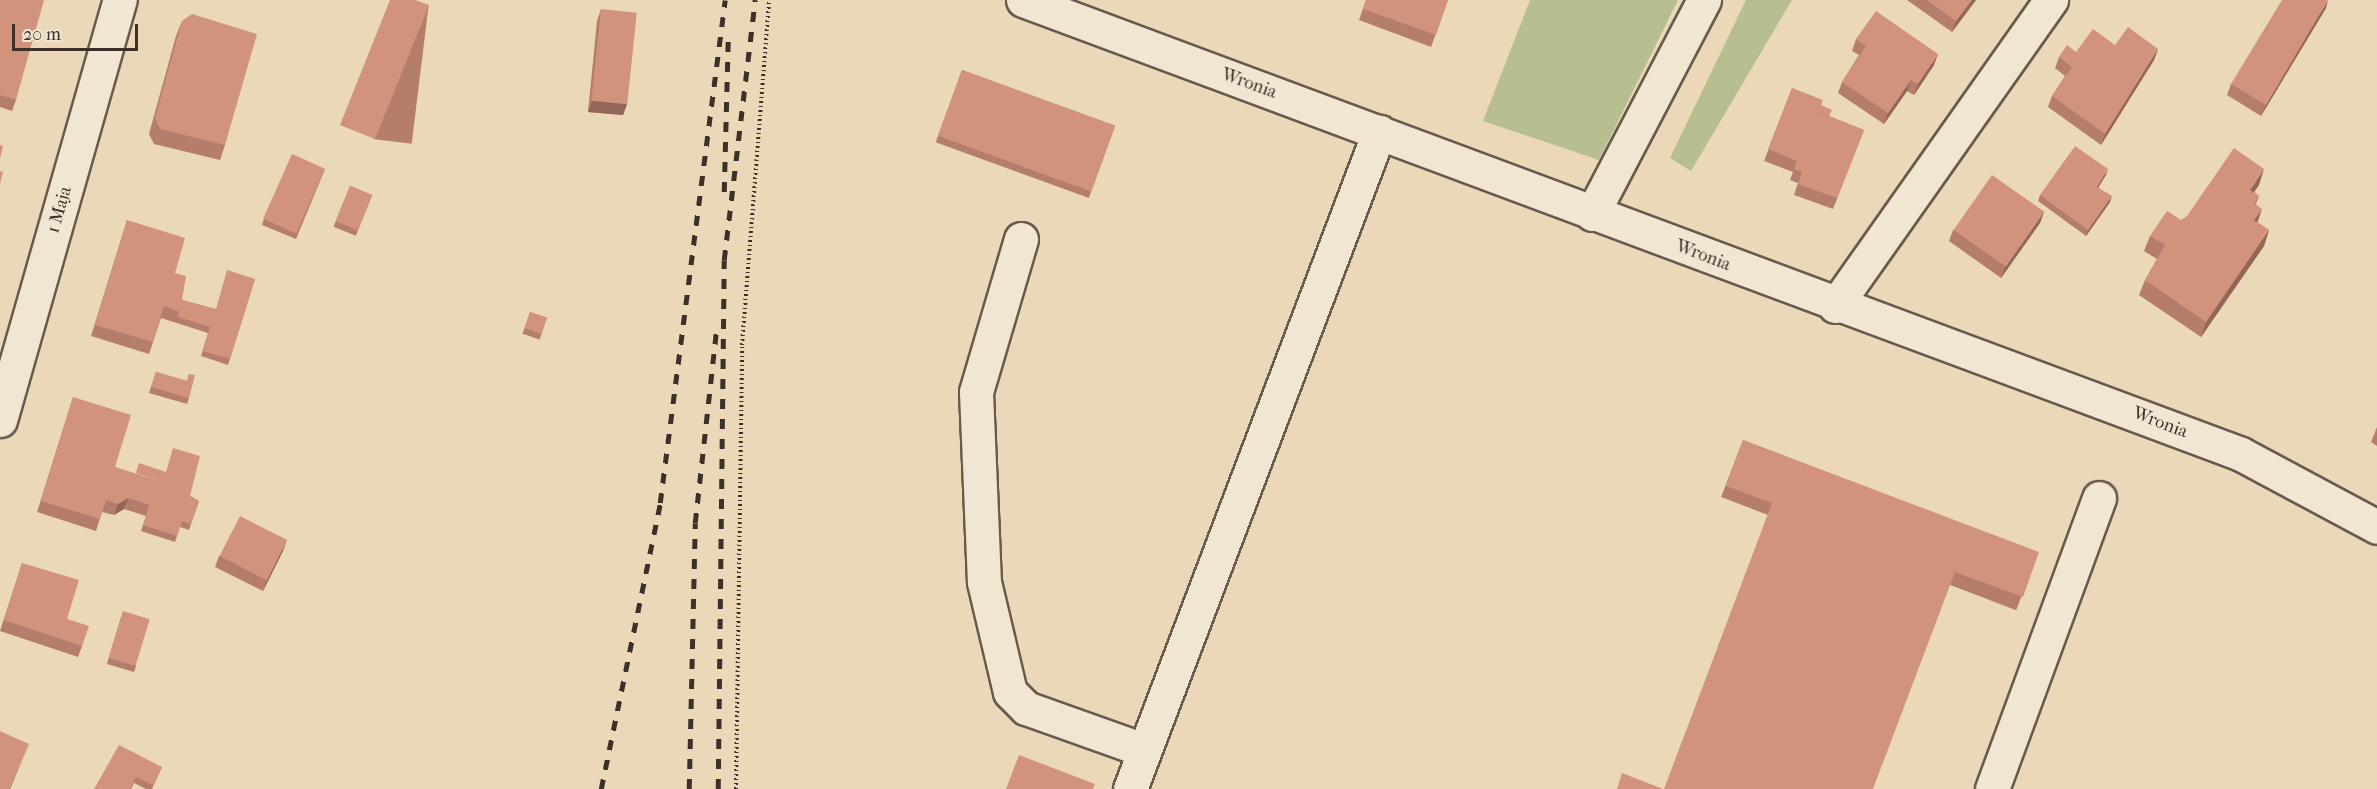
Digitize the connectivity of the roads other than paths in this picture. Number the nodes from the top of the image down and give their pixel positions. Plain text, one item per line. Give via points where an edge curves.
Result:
1 (120, 0) edge
2 (1023, 0) edge
3 (1704, 0) edge
4 (2051, 0) edge
5 (1379, 132) junction
6 (1592, 214) junction
7 (1021, 239) dead end
8 (1835, 306) junction
9 (0, 420) edge
10 (2099, 498) dead end
11 (2377, 527) edge
12 (1144, 750) junction
13 (1130, 789) edge
14 (1992, 789) edge

1 - 9 street, 1 Maja
2 - 5 street, Wronia
3 - 6 street
4 - 8 street
5 - 6 street, Wronia
5 - 12 street
6 - 8 street, Wronia
7 - 12 street via 976,392 984,582 1010,692 1026,708
8 - 11 street, Wronia via 2241,454
10 - 14 street
12 - 13 street

